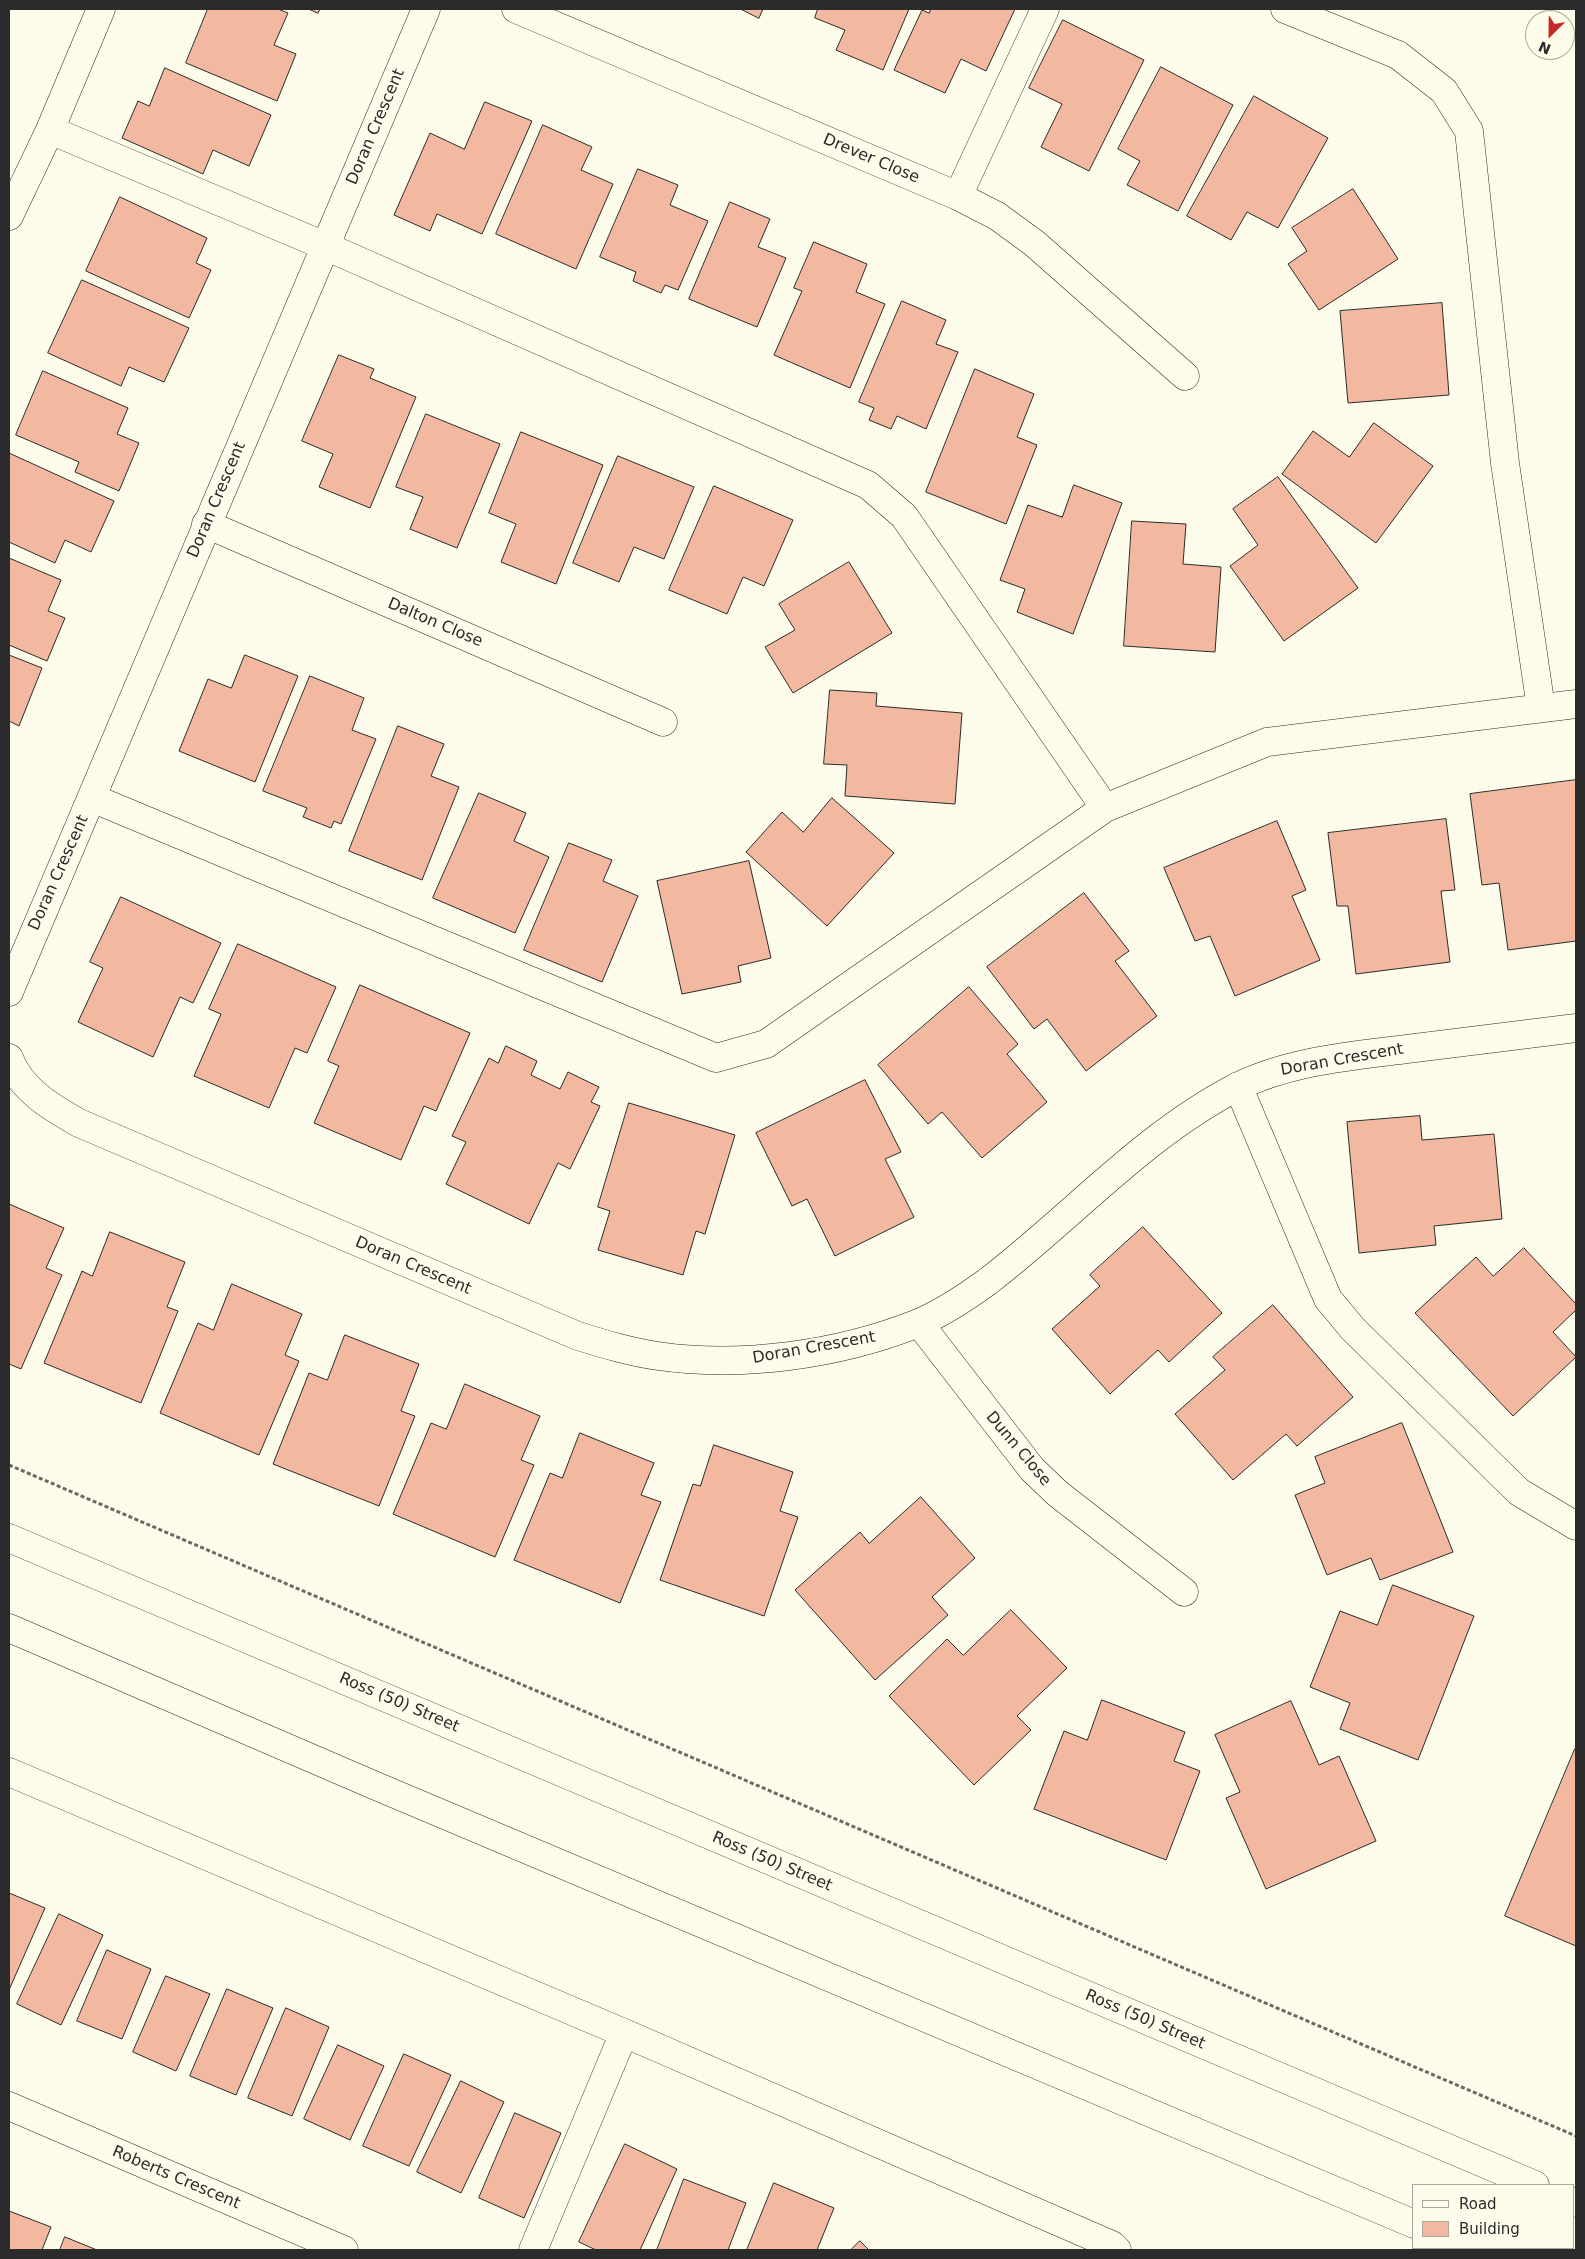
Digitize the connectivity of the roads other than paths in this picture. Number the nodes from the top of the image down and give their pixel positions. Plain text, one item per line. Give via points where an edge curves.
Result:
1 (101, 9) edge
2 (426, 9) edge
3 (516, 9) edge
4 (1045, 9) edge
5 (1285, 9) edge
6 (50, 130) junction
7 (958, 196) junction
8 (9, 216) edge
9 (325, 246) junction
10 (1185, 376) dead end
11 (206, 524) junction
12 (1576, 704) edge
13 (1540, 708) junction
14 (663, 722) dead end
15 (92, 798) junction
16 (1105, 808) junction
17 (9, 992) edge
18 (1576, 1028) edge
19 (9, 1058) edge
20 (1238, 1086) junction
21 (919, 1323) junction
22 (1576, 1526) edge
23 (9, 1538) edge
24 (1184, 1592) dead end
25 (9, 1628) edge
26 (11, 1778) edge
27 (624, 2033) junction
28 (9, 2106) edge
29 (1533, 2184) edge
30 (1412, 2223) edge
31 (344, 2250) edge
32 (533, 2250) edge
33 (1117, 2250) edge

1 - 6 street
2 - 9 street, Doran Crescent
3 - 7 street, Drever Close
4 - 7 street
5 - 13 street via 1398,55 1444,91 1469,131 1505,463
6 - 8 street
6 - 9 street
7 - 10 street, Drever Close via 997,216 1034,243
9 - 11 street, Doran Crescent
9 - 16 street via 868,485 904,516
11 - 14 street, Dalton Close
11 - 15 street, Doran Crescent
12 - 13 street
13 - 16 street via 1267,742
15 - 16 street via 716,1058 766,1044
15 - 17 street, Doran Crescent
18 - 20 street, Doran Crescent via 1346,1056 1269,1074
19 - 21 street, Doran Crescent via 28,1089 50,1107 79,1123 578,1336 618,1348 708,1361 757,1360 880,1337
20 - 21 street, Doran Crescent via 1198,1110 1129,1160 959,1302
20 - 22 street via 1328,1299 1353,1329 1519,1492
21 - 24 street, Dunn Close via 1032,1469 1057,1493
23 - 29 street, Ross (50) Street
25 - 30 street
26 - 27 street
27 - 32 street
27 - 33 street via 1103,2241
28 - 31 street, Roberts Crescent

